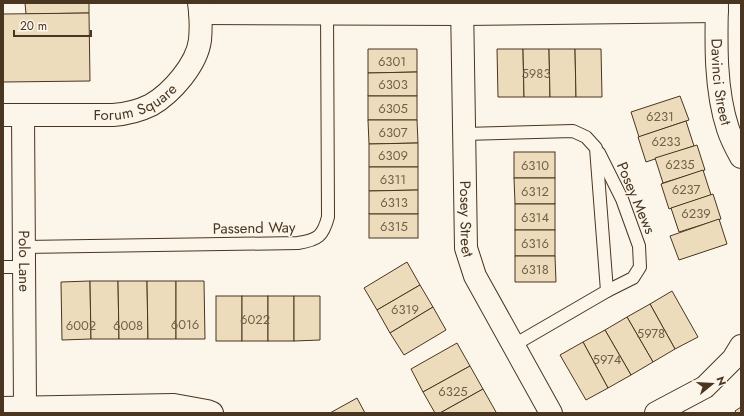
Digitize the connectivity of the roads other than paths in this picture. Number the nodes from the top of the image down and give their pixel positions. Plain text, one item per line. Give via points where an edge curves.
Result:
1 (717, 7) edge
2 (200, 8) edge
3 (327, 8) edge
4 (462, 8) edge
5 (13, 115) edge
6 (464, 134) junction
7 (596, 148) junction
8 (741, 157) edge
9 (17, 261) edge
10 (607, 291) junction
11 (514, 345) junction
12 (741, 346) edge
13 (25, 407) junction
14 (3, 408) edge
15 (212, 413) edge
16 (551, 413) edge
17 (656, 413) edge

1 - 4 street
1 - 8 street, Davinci Street via 718,82 728,130
2 - 3 street
2 - 5 street, Forum Square via 200,41 193,61 169,91 151,104 130,113 113,115
3 - 4 street
3 - 9 lane, Passend Way via 328,217 326,228 320,236 298,243
4 - 6 street, Posey Street
5 - 9 street, Polo Lane
6 - 7 lane, Posey Mews via 573,131 586,137
6 - 11 street, Posey Street via 466,248 475,276
7 - 10 lane, Posey Mews
7 - 10 lane, Posey Mews via 622,199 639,246 640,267 633,278
9 - 13 street, Polo Lane
10 - 11 lane, Posey Mews
11 - 16 street, Posey Street
12 - 17 street via 733,359 705,387
13 - 14 street
13 - 15 street via 174,405

